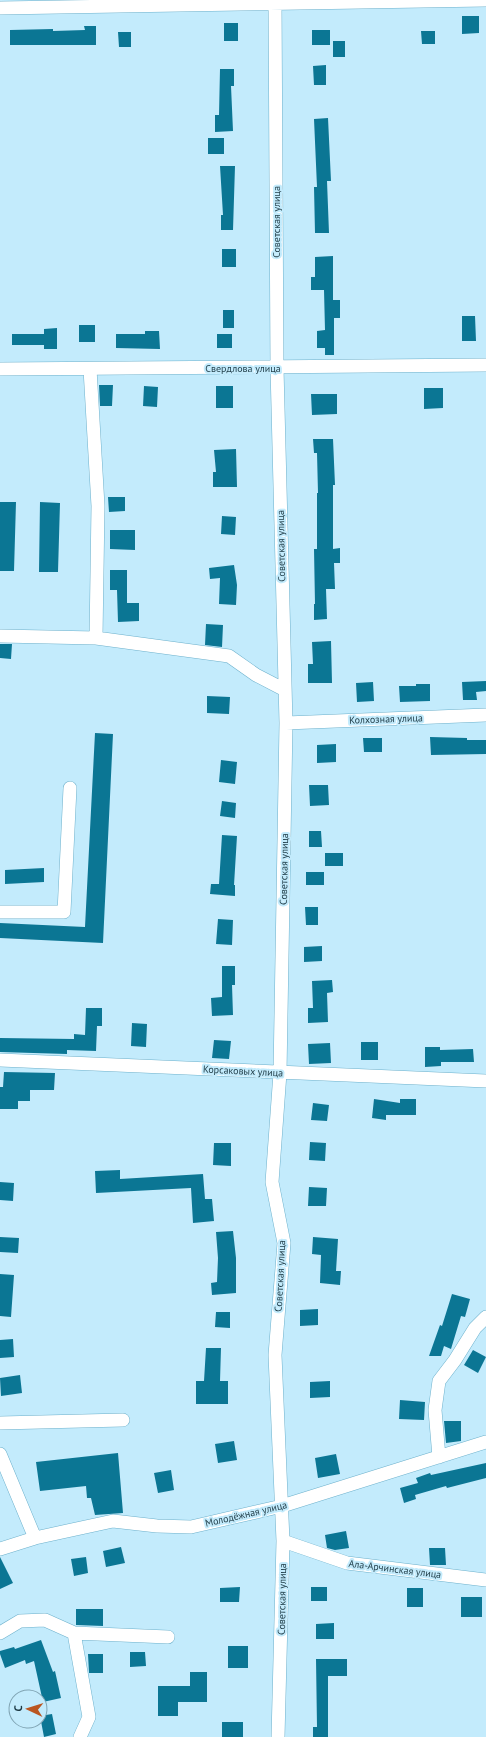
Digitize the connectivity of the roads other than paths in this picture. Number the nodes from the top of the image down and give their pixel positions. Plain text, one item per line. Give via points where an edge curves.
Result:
1 (486, 0) edge
2 (275, 2) edge
3 (0, 8) edge
4 (486, 365) edge
5 (90, 368) junction
6 (277, 368) junction
7 (0, 369) edge
8 (0, 636) edge
9 (96, 638) junction
10 (285, 690) junction
11 (486, 716) edge
12 (286, 723) junction
13 (70, 788) dead end
14 (0, 912) edge
15 (0, 1060) edge
16 (280, 1073) junction
17 (486, 1081) edge
18 (486, 1317) edge
19 (123, 1420) dead end
20 (0, 1423) edge
21 (486, 1442) edge
22 (0, 1454) edge
23 (438, 1457) junction
24 (282, 1506) junction
25 (35, 1538) junction
26 (283, 1542) junction
27 (0, 1549) edge
28 (486, 1580) edge
29 (0, 1633) edge
30 (74, 1633) junction
31 (168, 1637) dead end
32 (80, 1737) edge
33 (278, 1737) edge

1 - 2 street
2 - 3 street
2 - 6 street, Советская улица
4 - 6 street, Свердлова улица
5 - 6 street, Свердлова улица
5 - 7 street, Свердлова улица
5 - 9 street via 98,506
6 - 10 street, Советская улица
8 - 9 street
9 - 10 street via 228,656
10 - 12 street, Советская улица
11 - 12 street, Колхозная улица
12 - 16 street, Советская улица
13 - 14 street via 64,912
15 - 16 street, Корсаковых улица
16 - 17 street, Корсаковых улица
16 - 24 street, Советская улица via 272,1182 284,1243 275,1355
18 - 23 street via 475,1328 439,1381 436,1410
19 - 20 street
21 - 23 street, Молодёжная улица
22 - 25 street
23 - 24 street, Молодёжная улица
24 - 25 street, Молодёжная улица via 191,1527 113,1521
24 - 26 street, Советская улица
25 - 27 street, Молодёжная улица
26 - 28 street, Ала-Арчинская улица via 347,1564
26 - 33 street, Советская улица
29 - 30 street via 20,1621 45,1620
30 - 31 street
30 - 32 street via 89,1717

